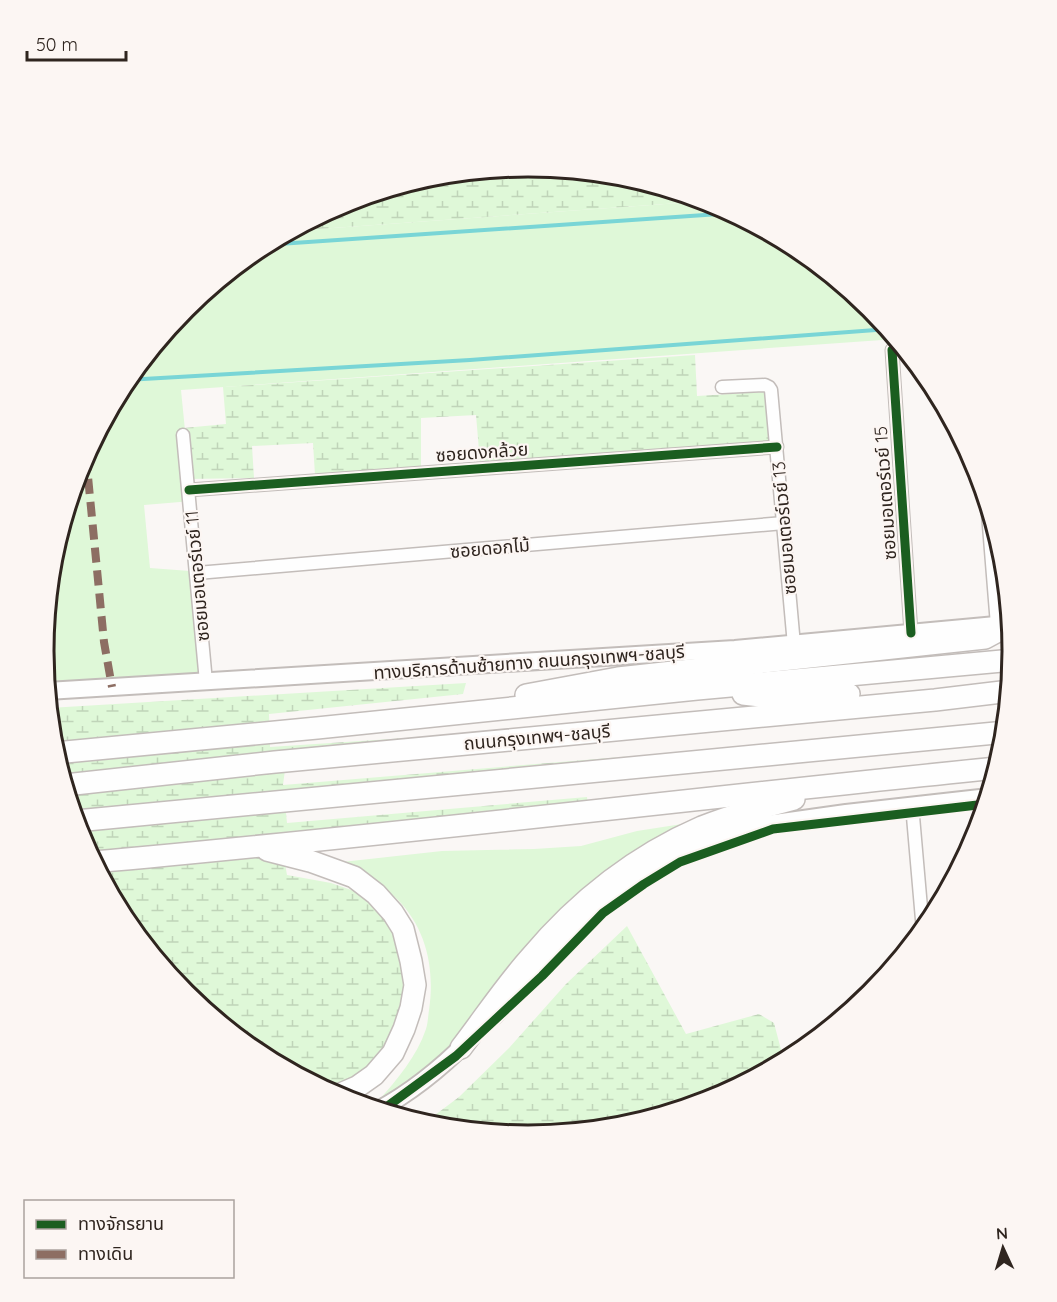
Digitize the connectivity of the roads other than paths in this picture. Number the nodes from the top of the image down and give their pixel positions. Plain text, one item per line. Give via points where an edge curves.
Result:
1 (892, 350) dead end
2 (722, 387) dead end
3 (183, 435) dead end
4 (777, 447) junction
5 (189, 490) junction
6 (783, 524) junction
7 (196, 573) junction
8 (1002, 624) edge
9 (1002, 627) edge
10 (911, 633) junction
11 (794, 645) junction
12 (1003, 661) edge
13 (206, 682) junction
14 (697, 689) junction
15 (56, 691) edge
16 (1001, 692) edge
17 (935, 699) junction
18 (420, 718) junction
19 (996, 733) edge
20 (65, 752) edge
21 (988, 769) edge
22 (864, 781) junction
23 (73, 784) edge
24 (980, 798) edge
25 (912, 805) junction
26 (85, 820) edge
27 (254, 848) junction
28 (103, 861) edge
29 (922, 917) edge
30 (461, 1048) junction
31 (350, 1090) edge
32 (388, 1104) edge

1 - 10 street, ซอยมอเตอร์เวย์ 15
2 - 4 street, ซอยมอเตอร์เวย์ 13 via 770,387
3 - 5 street, ซอยมอเตอร์เวย์ 11
4 - 5 street, ซอยดงกล้วย
4 - 6 street, ซอยมอเตอร์เวย์ 13
5 - 7 street, ซอยมอเตอร์เวย์ 11
6 - 7 street, ซอยดอกไม้
6 - 11 street, ซอยมอเตอร์เวย์ 13
7 - 13 street, ซอยมอเตอร์เวย์ 11
8 - 10 main road, ทางบริการด้านซ้ายทาง ถนนกรุงเทพฯ-ชลบุรี
9 - 18 highway via 985,638 618,678
10 - 11 main road, ทางบริการด้านซ้ายทาง ถนนกรุงเทพฯ-ชลบุรี
11 - 13 main road, ทางบริการด้านซ้ายทาง ถนนกรุงเทพฯ-ชลบุรี
12 - 14 highway
13 - 15 main road, ทางบริการด้านซ้ายทาง ถนนกรุงเทพฯ-ชลบุรี
14 - 17 highway via 778,698 901,691
14 - 18 highway
16 - 17 highway, ถนนกรุงเทพฯ-ชลบุรี
17 - 23 highway, ถนนกรุงเทพฯ-ชลบุรี
18 - 20 highway
19 - 26 highway
21 - 22 highway
22 - 27 highway
22 - 30 highway via 704,826 629,866 560,924 529,958
24 - 25 main road
25 - 29 street
25 - 30 main road via 740,830 678,856 598,909
27 - 28 highway
27 - 31 highway via 310,861 354,877 376,894 403,929 415,985 411,1008 393,1053 374,1075
30 - 32 main road

